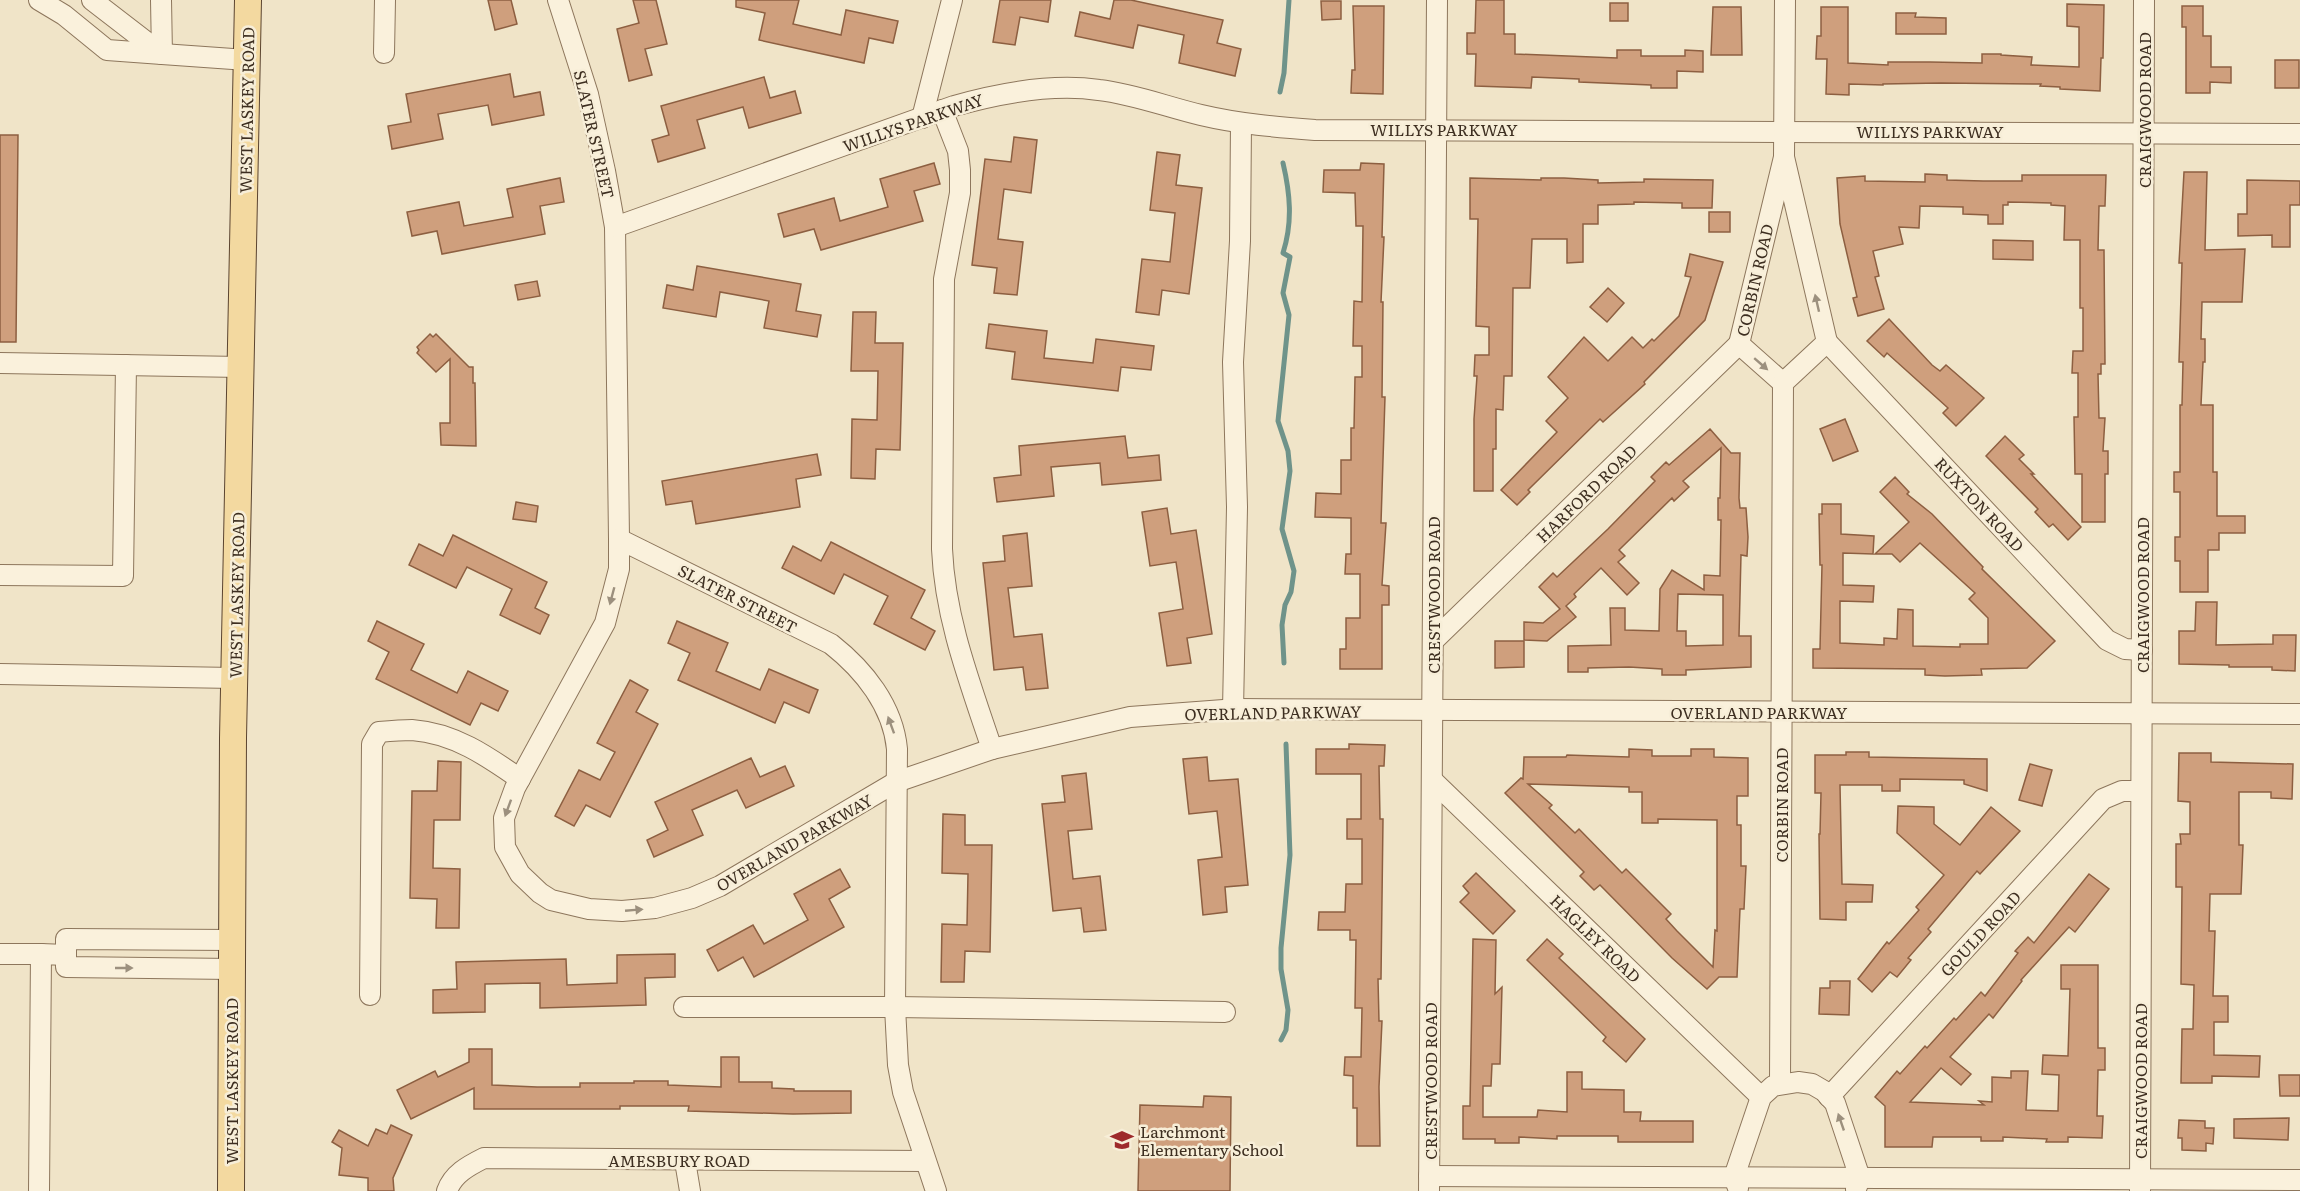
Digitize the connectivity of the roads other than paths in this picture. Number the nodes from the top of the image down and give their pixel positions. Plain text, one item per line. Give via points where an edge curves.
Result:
1 (39, 0) edge
2 (92, 0) edge
3 (161, 0) edge
4 (248, 0) edge
5 (385, 0) edge
6 (558, 0) edge
7 (952, 0) edge
8 (1437, 0) edge
9 (1785, 0) edge
10 (2144, 0) edge
11 (384, 53) dead end
12 (162, 54) junction
13 (247, 60) junction
14 (942, 110) junction
15 (922, 118) junction
16 (1241, 123) junction
17 (1436, 129) junction
18 (1784, 131) junction
19 (2144, 133) junction
20 (2300, 134) edge
21 (1784, 157) junction
22 (615, 227) junction
23 (1827, 342) junction
24 (1739, 344) junction
25 (0, 363) edge
26 (126, 365) junction
27 (241, 367) junction
28 (1783, 383) junction
29 (619, 539) junction
30 (0, 575) edge
31 (1432, 641) junction
32 (2142, 650) junction
33 (0, 675) edge
34 (234, 678) junction
35 (1233, 710) junction
36 (1432, 710) junction
37 (1782, 713) junction
38 (2141, 713) junction
39 (2300, 714) edge
40 (992, 749) junction
41 (520, 779) junction
42 (1432, 780) junction
43 (896, 782) junction
44 (2141, 792) junction
45 (232, 940) junction
46 (0, 954) edge
47 (41, 954) junction
48 (66, 954) junction
49 (232, 969) junction
50 (370, 995) dead end
51 (684, 1007) dead end
52 (895, 1007) junction
53 (1225, 1012) dead end
54 (1780, 1083) junction
55 (1761, 1096) junction
56 (1829, 1097) junction
57 (685, 1161) junction
58 (924, 1161) junction
59 (2300, 1180) edge
60 (1429, 1183) edge
61 (1737, 1184) edge
62 (1858, 1184) edge
63 (2140, 1185) edge
64 (39, 1191) edge
65 (231, 1191) edge
66 (447, 1191) edge
67 (690, 1191) edge
68 (936, 1191) edge

1 - 12 street via 107,50
2 - 12 street
3 - 12 street
4 - 13 main road, WEST LASKEY ROAD
5 - 11 street
6 - 22 street, SLATER STREET via 588,94
7 - 15 street
8 - 17 street, CRESTWOOD ROAD
9 - 18 street, CORBIN ROAD
10 - 19 street, CRAIGWOOD ROAD
12 - 13 street
13 - 27 main road, WEST LASKEY ROAD
14 - 15 street, WILLYS PARKWAY
14 - 16 street, WILLYS PARKWAY via 988,96 1028,90 1097,89
14 - 40 street via 958,151 960,170 960,193 944,279 943,579 953,631
15 - 22 street, WILLYS PARKWAY
16 - 17 street, WILLYS PARKWAY via 1315,130
16 - 35 street via 1233,362 1237,507
17 - 18 street, WILLYS PARKWAY
17 - 31 street, CRESTWOOD ROAD
18 - 19 street, WILLYS PARKWAY
18 - 21 street, CORBIN ROAD
19 - 20 street, WILLYS PARKWAY
19 - 32 street, CRAIGWOOD ROAD
23 -> 21 street, CORBIN ROAD
21 - 24 street, CORBIN ROAD
22 - 29 street, SLATER STREET
23 - 28 street
23 - 32 street, RUXTON ROAD via 2108,640 2125,649
24 -> 28 street, CORBIN ROAD
24 - 31 street, HARFORD ROAD
25 - 26 street
26 - 27 street
26 - 30 street via 123,576
27 - 34 main road, WEST LASKEY ROAD
28 - 37 street, CORBIN ROAD
29 -> 41 street, OVERLAND PARKWAY via 619,569 605,623
43 -> 29 street, SLATER STREET via 894,732 882,702 854,663 831,644
31 - 36 street, CRESTWOOD ROAD
32 - 38 street, CRAIGWOOD ROAD
33 - 34 street
34 - 45 main road, WEST LASKEY ROAD
35 - 36 street, OVERLAND PARKWAY
35 - 40 street, OVERLAND PARKWAY via 1130,717
36 - 37 street, OVERLAND PARKWAY
36 - 42 street, CRESTWOOD ROAD
37 - 38 street, OVERLAND PARKWAY
37 - 54 street, CORBIN ROAD
38 - 39 street, OVERLAND PARKWAY
38 - 44 street, CRAIGWOOD ROAD
40 - 43 street, OVERLAND PARKWAY
41 -> 43 street, OVERLAND PARKWAY via 504,818 505,848 520,874 551,900 589,909 622,911 655,908 720,886
41 - 50 street via 484,754 446,736 411,730 379,732 372,744
42 - 55 street, HAGLEY ROAD
42 - 60 street, CRESTWOOD ROAD
43 - 52 street, SLATER STREET
44 - 56 street, GOULD ROAD via 2122,792 2103,799
44 - 63 street, CRAIGWOOD ROAD
45 - 48 street
45 - 49 main road, WEST LASKEY ROAD
46 - 47 street
47 - 48 street
47 - 64 street
48 -> 49 street
49 - 65 main road, WEST LASKEY ROAD
51 - 52 street
52 - 53 street
52 - 58 street, SLATER STREET via 903,1092
54 - 55 street
54 - 56 street via 1812,1084
55 - 61 street
62 -> 56 street via 1835,1103
57 - 58 street, AMESBURY ROAD
57 - 66 street, AMESBURY ROAD via 484,1158 464,1168
57 - 67 street
58 - 68 street, SLATER STREET
59 - 63 street
60 - 61 street
61 - 62 street
62 - 63 street

